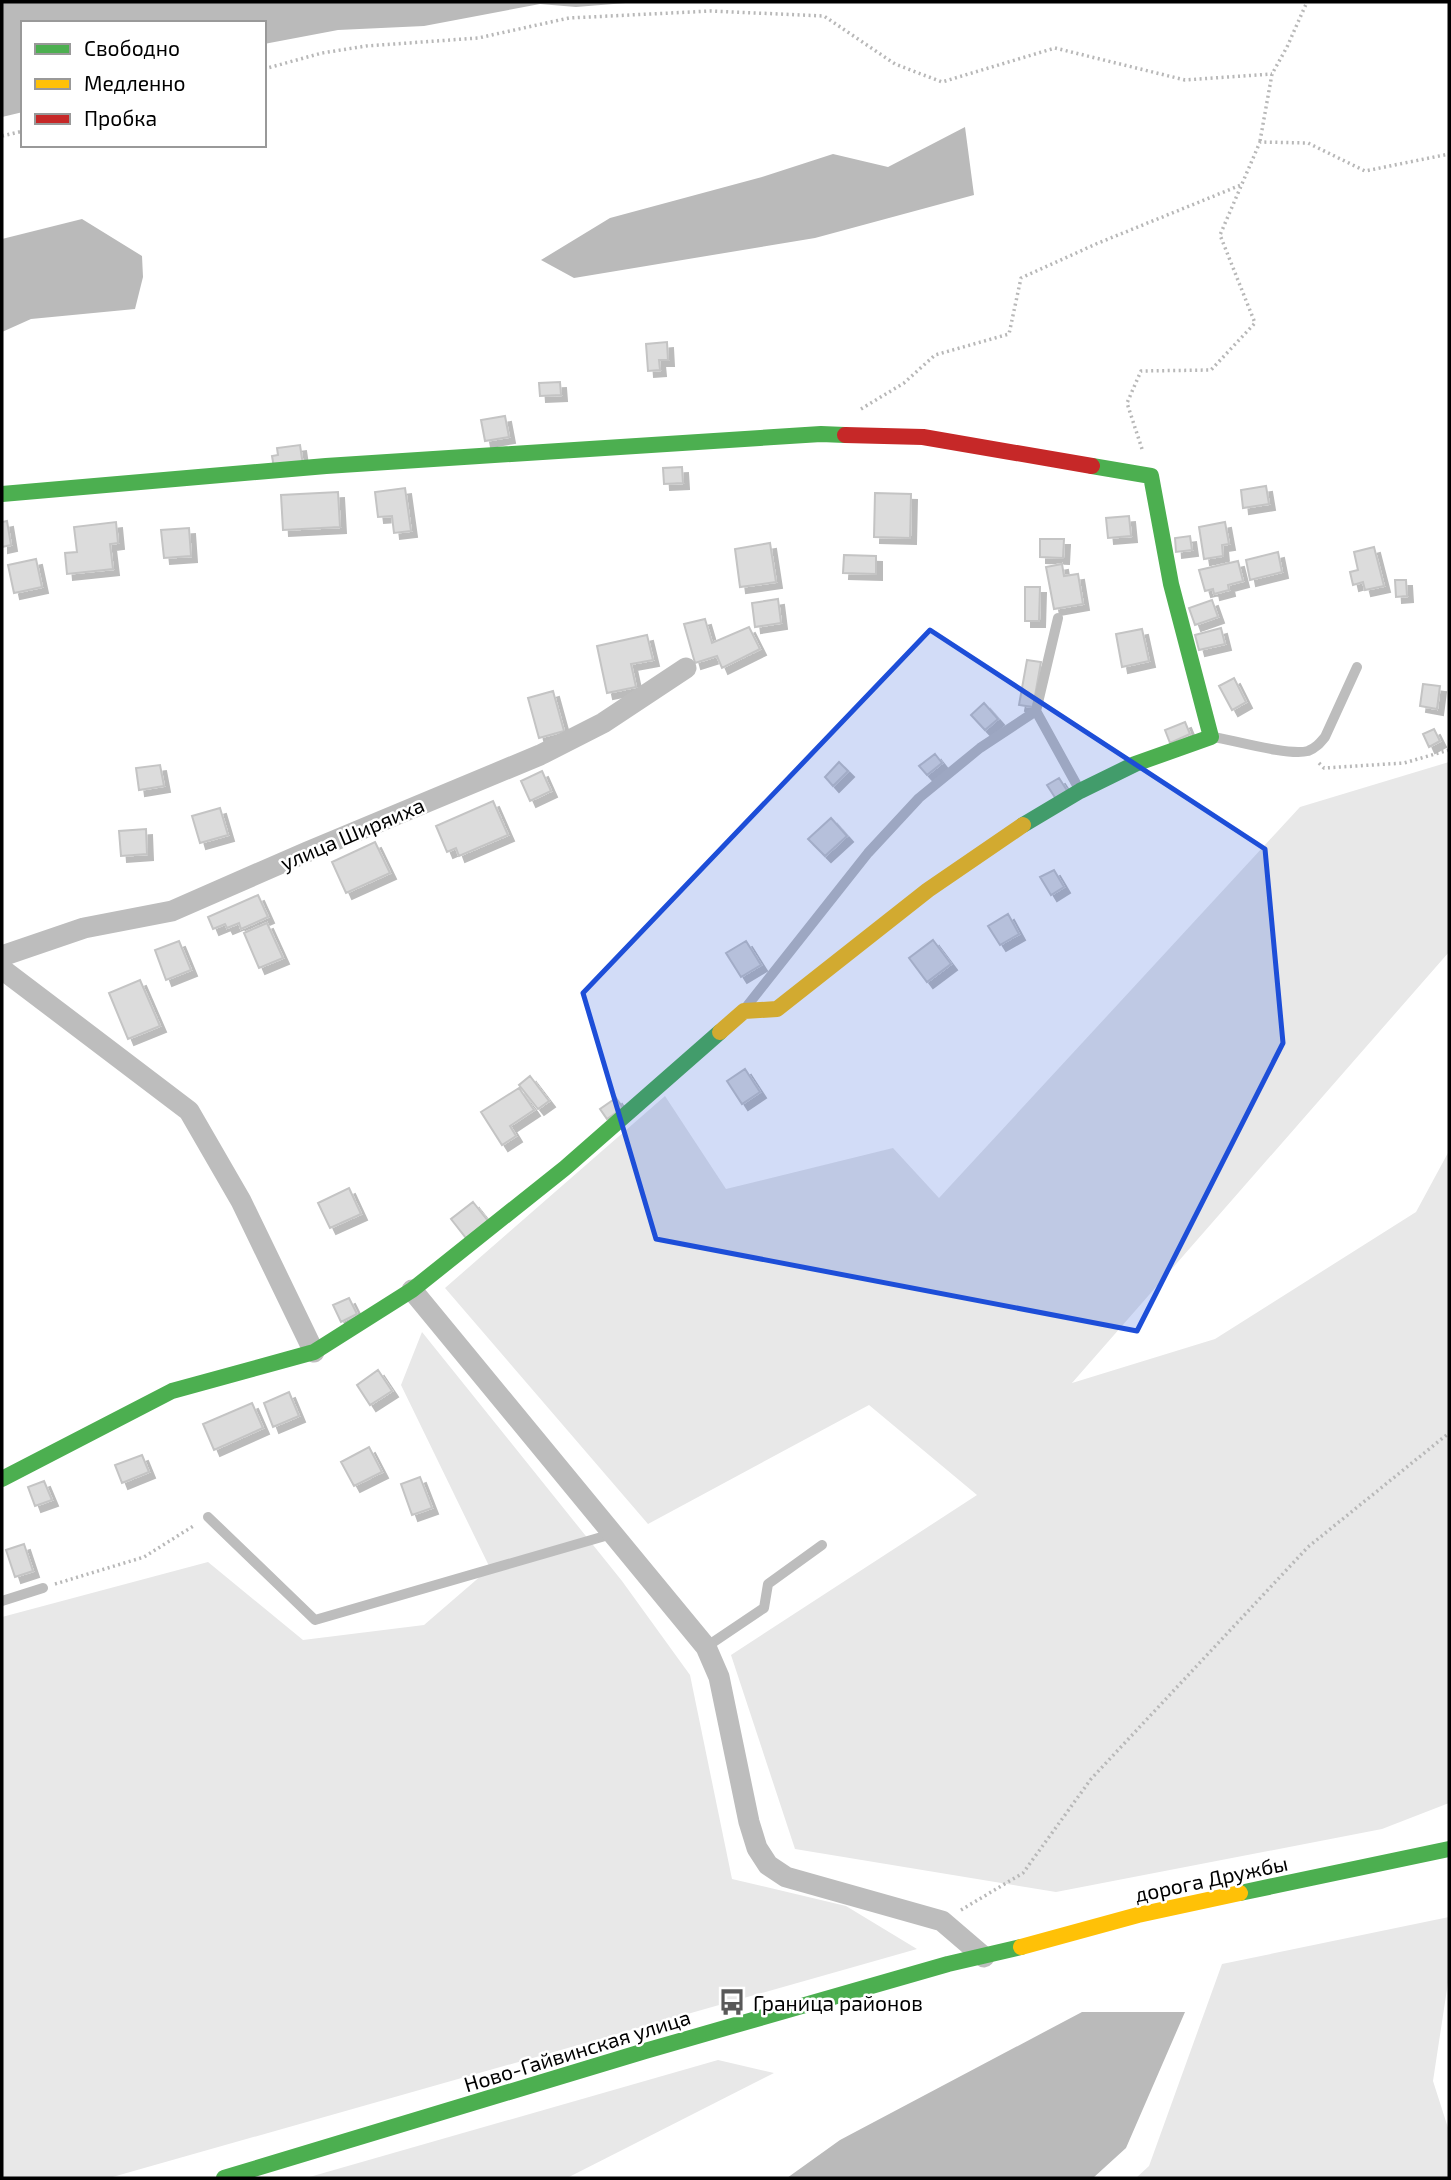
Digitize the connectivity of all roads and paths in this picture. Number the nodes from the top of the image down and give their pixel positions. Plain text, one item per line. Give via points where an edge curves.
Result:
1 (1307, 2) edge
2 (266, 68) edge
3 (1272, 74) junction
4 (21, 131) edge
5 (2, 136) edge
6 (1260, 142) junction
7 (1449, 154) edge
8 (1241, 185) junction
9 (852, 415) dead end
10 (1151, 476) junction
11 (2, 494) edge
12 (1058, 618) dead end
13 (1357, 667) dead end
14 (686, 668) dead end
15 (1036, 711) junction
16 (1211, 737) junction
17 (1449, 750) edge
18 (1307, 751) junction
19 (1080, 791) junction
20 (2, 956) edge
21 (2, 970) edge
22 (744, 1011) junction
23 (412, 1290) junction
24 (314, 1352) junction
25 (1449, 1433) edge
26 (2, 1479) edge
27 (208, 1517) joint
28 (612, 1534) junction
29 (822, 1545) dead end
30 (43, 1588) joint
31 (2, 1601) edge
32 (706, 1647) junction
33 (1449, 1849) edge
34 (942, 1920) junction
35 (984, 1957) junction
36 (224, 2178) edge

1 - 3 path
2 - 3 path via 323,52 478,38 569,18 711,11 824,16 895,64 942,82 1055,48 1185,80
3 - 6 path
4 - 5 path
6 - 7 path via 1308,143 1365,171
6 - 8 path
8 - 9 path via 1021,278 1009,334 936,355 904,383
8 - 10 path via 1220,235 1255,323 1211,370 1141,371 1127,403
10 - 11 street via 923,436 821,434 326,466
10 - 16 street via 1171,584
12 - 15 lane
13 - 18 lane via 1325,737
14 - 20 street, улица Ширяиха via 603,723 540,755 172,911 84,928
15 - 19 lane
15 - 22 lane via 980,747 919,798 868,853
16 - 18 lane
16 - 19 street via 1135,764
17 - 18 path via 1404,763 1324,768
19 - 22 street via 928,890 777,1009
21 - 24 street via 189,1111 241,1201
22 - 23 street via 565,1168
23 - 24 street
23 - 28 street
24 - 26 street via 172,1391
25 - 34 path via 1308,1547 1091,1779 1023,1873
27 - 28 lane via 315,1620
27 - 30 path via 144,1558
28 - 32 street
29 - 32 lane via 768,1584 764,1608
30 - 31 lane
32 - 34 street via 719,1677 749,1822 768,1865 786,1877
33 - 35 street, дорога Дружбы via 1138,1915
34 - 35 street
35 - 36 street, Ново-Гайвинская улица

